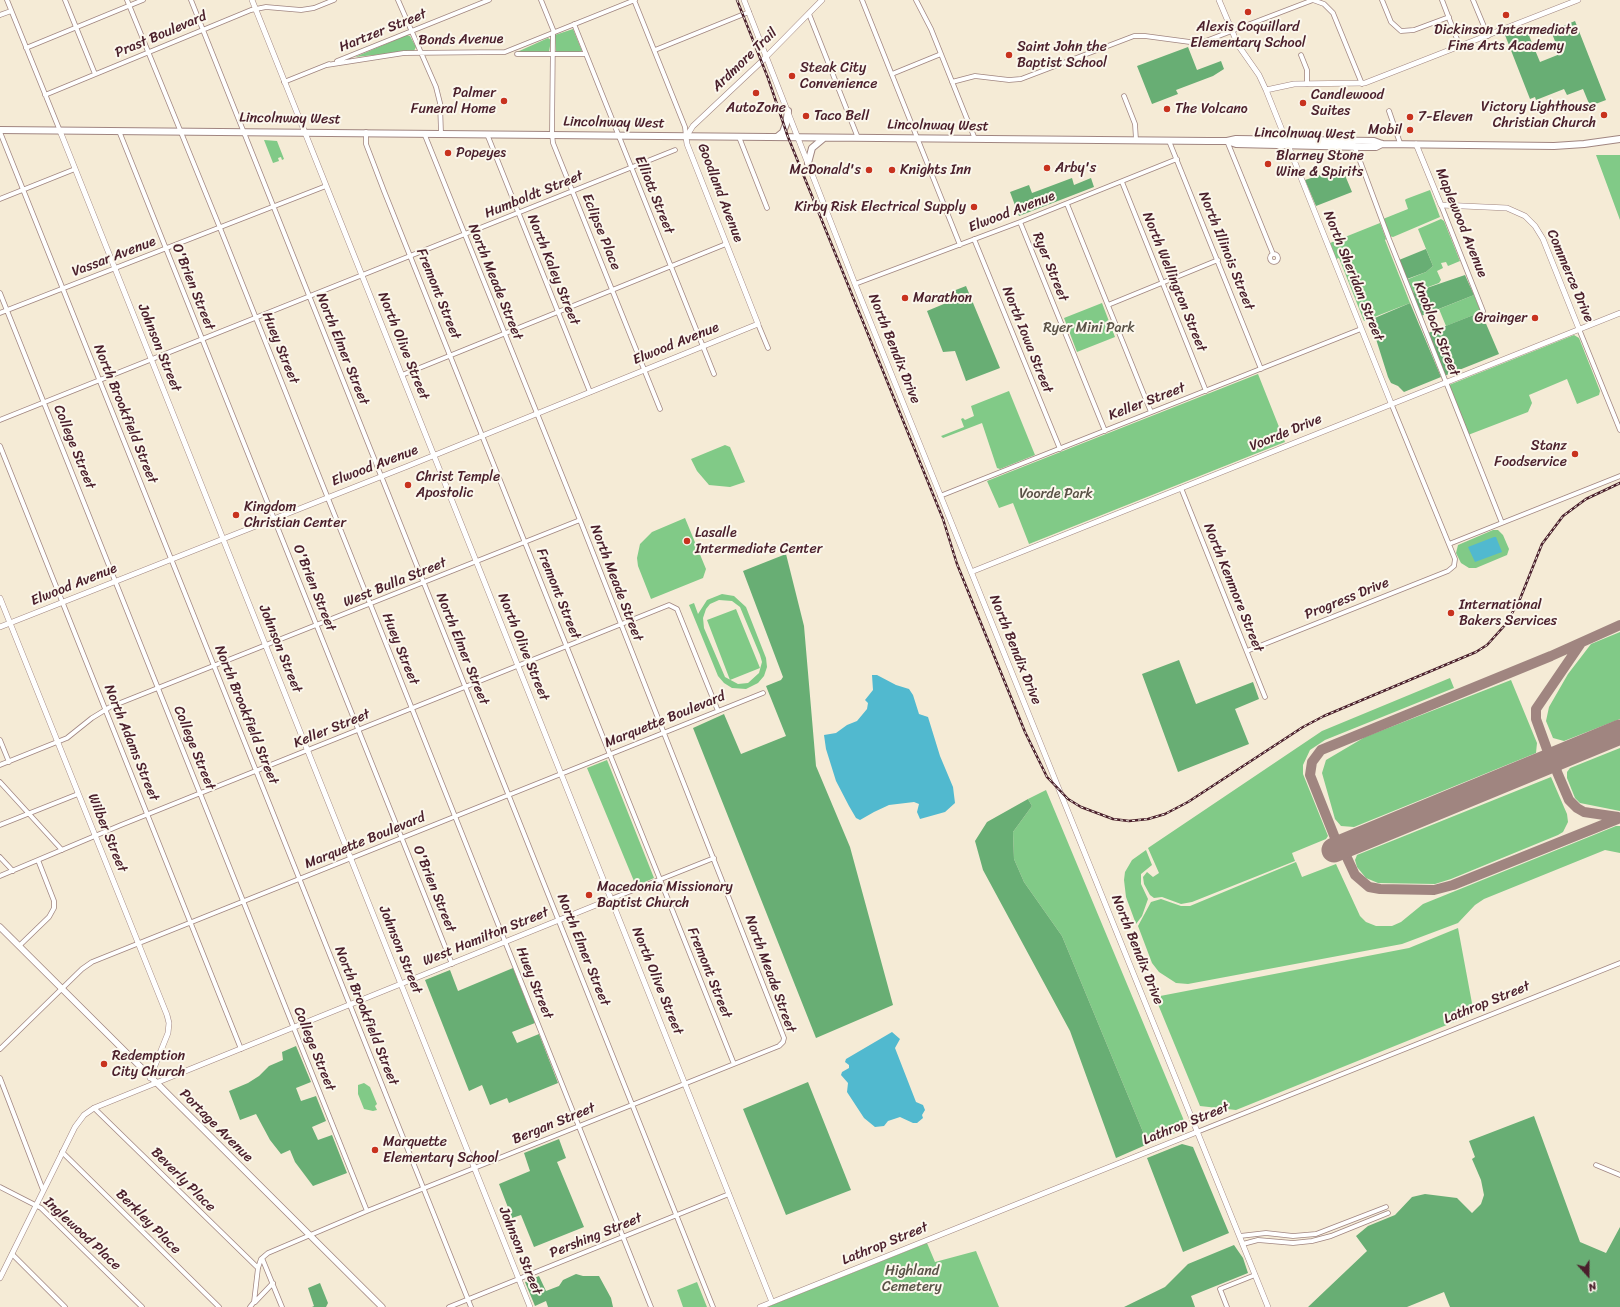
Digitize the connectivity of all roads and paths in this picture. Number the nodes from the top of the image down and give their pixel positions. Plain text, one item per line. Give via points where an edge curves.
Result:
1 (7, 0) edge
2 (64, 0) edge
3 (127, 0) edge
4 (143, 0) edge
5 (191, 0) edge
6 (252, 0) edge
7 (334, 0) edge
8 (398, 0) edge
9 (489, 0) edge
10 (542, 0) edge
11 (634, 0) edge
12 (744, 0) edge
13 (822, 0) edge
14 (862, 0) edge
15 (916, 0) edge
16 (1219, 0) edge
17 (1382, 0) edge
18 (1442, 0) edge
19 (1473, 0) edge
20 (1578, 0) edge
21 (129, 6) junction
22 (255, 9) junction
23 (11, 10) junction
24 (749, 12) junction
25 (809, 14) junction
26 (0, 15) edge
27 (1449, 17) junction
28 (574, 24) junction
29 (76, 28) junction
30 (203, 30) junction
31 (1232, 31) junction
32 (410, 32) junction
33 (554, 32) junction
34 (1488, 36) junction
35 (1460, 47) junction
36 (26, 48) junction
37 (654, 50) junction
38 (148, 52) junction
39 (421, 52) junction
40 (517, 54) dead end
41 (553, 54) junction
42 (586, 54) junction
43 (941, 54) junction
44 (1301, 54) dead end
45 (766, 57) junction
46 (327, 65) junction
47 (95, 74) junction
48 (892, 74) junction
49 (284, 82) junction
50 (952, 82) junction
51 (1307, 84) junction
52 (1362, 84) junction
53 (1266, 90) junction
54 (45, 95) junction
55 (1124, 96) dead end
56 (788, 111) junction
57 (1389, 112) dead end
58 (0, 131) edge
59 (60, 131) junction
60 (119, 131) junction
61 (243, 131) junction
62 (181, 132) junction
63 (304, 132) junction
64 (366, 132) junction
65 (424, 133) junction
66 (441, 133) junction
67 (487, 134) junction
68 (552, 134) junction
69 (618, 135) junction
70 (686, 137) junction
71 (739, 137) junction
72 (777, 137) junction
73 (798, 137) junction
74 (824, 138) junction
75 (858, 138) junction
76 (917, 138) junction
77 (975, 139) junction
78 (1620, 139) edge
79 (1136, 140) junction
80 (1170, 141) junction
81 (1227, 141) junction
82 (1287, 143) junction
83 (1354, 144) junction
84 (1400, 144) junction
85 (1416, 144) junction
86 (675, 150) dead end
87 (1177, 159) junction
88 (808, 163) junction
89 (632, 167) junction
90 (75, 169) junction
91 (1122, 182) junction
92 (326, 186) junction
93 (24, 190) junction
94 (573, 191) junction
95 (0, 199) edge
96 (1067, 204) junction
97 (1441, 205) junction
98 (274, 207) junction
99 (767, 208) dead end
100 (518, 213) junction
101 (1020, 222) junction
102 (220, 228) junction
103 (464, 235) junction
104 (974, 239) junction
105 (726, 244) junction
106 (960, 245) junction
107 (166, 249) junction
108 (1273, 254) dead end
109 (411, 256) junction
110 (1218, 260) junction
111 (671, 266) junction
112 (114, 268) junction
113 (362, 276) junction
114 (1162, 282) junction
115 (855, 284) junction
116 (63, 288) junction
117 (612, 290) junction
118 (0, 293) edge
119 (310, 297) junction
120 (1108, 305) junction
121 (1620, 309) edge
122 (7, 310) junction
123 (558, 311) junction
124 (1482, 311) dead end
125 (0, 313) edge
126 (1620, 313) edge
127 (1610, 316) junction
128 (256, 319) junction
129 (758, 324) junction
130 (1361, 329) junction
131 (1579, 329) junction
132 (504, 333) junction
133 (202, 340) junction
134 (703, 346) junction
135 (768, 348) dead end
136 (450, 355) junction
137 (151, 360) junction
138 (1261, 369) junction
139 (644, 370) junction
140 (714, 374) dead end
141 (402, 375) junction
142 (100, 380) junction
143 (1445, 382) junction
144 (1206, 391) junction
145 (590, 392) junction
146 (44, 402) junction
147 (1391, 404) junction
148 (660, 409) dead end
149 (1151, 412) junction
150 (536, 414) junction
151 (0, 420) edge
152 (1620, 430) edge
153 (1105, 431) junction
154 (482, 436) junction
155 (0, 446) edge
156 (1060, 449) junction
157 (434, 455) junction
158 (381, 476) junction
159 (1620, 476) edge
160 (1181, 488) junction
161 (940, 496) junction
162 (328, 497) junction
163 (274, 518) junction
164 (580, 520) junction
165 (1502, 523) junction
166 (223, 538) junction
167 (525, 543) junction
168 (1449, 544) junction
169 (172, 559) junction
170 (477, 562) junction
171 (1454, 566) joint
172 (971, 572) junction
173 (116, 581) junction
174 (424, 584) junction
175 (0, 598) edge
176 (63, 602) junction
177 (371, 605) junction
178 (11, 623) junction
179 (621, 624) junction
180 (318, 626) junction
181 (0, 627) edge
182 (266, 646) junction
183 (567, 646) junction
184 (1247, 651) junction
185 (214, 666) junction
186 (518, 666) junction
187 (465, 687) junction
188 (159, 689) junction
189 (764, 692) dead end
190 (1265, 697) dead end
191 (106, 709) junction
192 (412, 709) junction
193 (718, 711) junction
194 (359, 730) junction
195 (664, 733) junction
196 (0, 740) edge
197 (58, 742) junction
198 (308, 751) junction
199 (610, 754) junction
200 (9, 762) junction
201 (0, 765) edge
202 (256, 772) junction
203 (561, 774) junction
204 (0, 782) edge
205 (78, 794) junction
206 (201, 794) junction
207 (508, 795) junction
208 (29, 814) junction
209 (148, 815) junction
210 (455, 816) junction
211 (0, 825) edge
212 (96, 836) junction
213 (402, 838) junction
214 (62, 850) junction
215 (0, 857) edge
216 (350, 858) junction
217 (714, 858) junction
218 (38, 860) junction
219 (13, 871) junction
220 (0, 876) edge
221 (300, 879) junction
222 (660, 880) junction
223 (611, 899) junction
224 (243, 901) junction
225 (559, 921) junction
226 (191, 922) junction
227 (0, 927) edge
228 (138, 943) junction
229 (506, 943) junction
230 (19, 946) junction
231 (1620, 963) edge
232 (452, 964) junction
233 (401, 984) junction
234 (62, 989) junction
235 (350, 1005) junction
236 (294, 1028) junction
237 (783, 1042) joint
238 (0, 1049) edge
239 (241, 1049) junction
240 (734, 1064) junction
241 (0, 1078) edge
242 (150, 1078) junction
243 (156, 1083) junction
244 (685, 1084) junction
245 (632, 1104) junction
246 (94, 1108) junction
247 (579, 1126) junction
248 (1197, 1132) junction
249 (62, 1152) junction
250 (1596, 1165) dead end
251 (474, 1168) junction
252 (1620, 1175) edge
253 (0, 1187) edge
254 (423, 1189) junction
255 (43, 1190) junction
256 (729, 1194) junction
257 (36, 1205) junction
258 (1386, 1207) dead end
259 (367, 1211) junction
260 (1388, 1213) dead end
261 (676, 1216) junction
262 (309, 1236) junction
263 (1240, 1236) junction
264 (623, 1237) junction
265 (1243, 1244) junction
266 (12, 1254) junction
267 (262, 1258) junction
268 (258, 1268) junction
269 (1255, 1275) junction
270 (0, 1278) edge
271 (519, 1279) junction
272 (273, 1283) junction
273 (468, 1300) junction
274 (254, 1302) junction
275 (772, 1302) junction
276 (65, 1307) edge
277 (142, 1307) edge
278 (219, 1307) edge
279 (250, 1307) edge
280 (282, 1307) edge
281 (382, 1307) edge
282 (449, 1307) edge
283 (471, 1307) edge
284 (530, 1307) edge
285 (651, 1307) edge
286 (713, 1307) edge
287 (760, 1307) edge
288 (1227, 1307) edge
289 (1268, 1307) edge

1 - 23 street, Johnson Street
2 - 29 street
3 - 21 street, Huey Street
4 - 21 street
5 - 30 street, North Elmer Street
6 - 22 street, North Olive Street
7 - 22 street, Prast Boulevard via 301,10 271,7
8 - 32 street
9 - 32 street, Hartzer Street
10 - 33 street, Eclipse Place
11 - 28 street, Bonds Avenue
11 - 37 street, Goodland Avenue
12 - 24 street, North Bendix Drive
13 - 25 street, Ardmore Trail
14 - 48 street
15 - 43 street
16 - 31 street, North Sheridan Street
17 - 27 street via 1391,22 1401,31 1414,30
18 - 27 street
19 - 34 street
20 - 34 street
21 - 29 street
21 - 38 street, Huey Street
22 - 30 street, Prast Boulevard
22 - 49 street, North Olive Street
23 - 26 street
23 - 36 street, Johnson Street
24 - 37 street
24 - 45 street, North Bendix Drive
25 - 45 street, Ardmore Trail
25 - 75 street
27 - 35 street
28 - 33 street, Bonds Avenue
28 - 42 street, Elliott Street
29 - 36 street
29 - 47 street
30 - 38 street, Prast Boulevard
30 - 61 street, North Elmer Street
31 - 50 street via 1198,42 1145,36 1130,37 1021,79 975,76
31 - 52 street via 1305,2 1320,2 1331,10
31 - 53 street, North Sheridan Street
32 - 39 street
32 - 46 street, Hartzer Street
33 - 39 street, Bonds Avenue via 505,52
33 - 41 street, Eclipse Place
34 - 35 street
35 - 52 street
36 - 54 street, Johnson Street
37 - 70 street, Goodland Avenue via 685,127
38 - 47 street, Prast Boulevard
38 - 62 street, Huey Street
39 - 46 street, Bonds Avenue via 384,55
39 - 66 street via 438,94
40 - 41 street, Bonds Avenue
41 - 42 street, Bonds Avenue
41 - 68 street, Eclipse Place
42 - 69 street, Elliott Street
43 - 48 street
43 - 50 street
44 - 51 street via 1307,70
45 - 56 street, North Bendix Drive
45 - 70 street, Ardmore Trail via 693,126
46 - 49 street, Hartzer Street
47 - 54 street, Prast Boulevard
48 - 76 street
49 - 63 street, North Olive Street
50 - 77 street
51 - 52 street
51 - 53 street via 1287,84
53 - 82 street, North Sheridan Street
54 - 59 street, Johnson Street
55 - 79 street via 1135,124
56 - 72 main road via 783,132
56 - 73 street, North Bendix Drive
57 - 84 street
58 - 59 main road, Lincolnway West
58 - 93 street, North Brookfield Street
59 - 60 main road, Lincolnway West
59 - 90 street, Johnson Street
60 - 62 main road, Lincolnway West
60 - 107 street, O'Brien Street
61 - 62 main road, Lincolnway West
61 - 63 main road, Lincolnway West
61 - 98 street, North Elmer Street
62 - 102 street, Huey Street
63 - 64 main road, Lincolnway West
63 - 92 street, North Olive Street
64 - 65 main road, Lincolnway West
64 - 109 street, Fremont Street via 366,144
65 - 66 main road, Lincolnway West
65 - 103 street, North Meade Street
66 - 67 main road, Lincolnway West
67 - 68 main road, Lincolnway West
67 - 100 street, North Kaley Street
68 - 69 main road, Lincolnway West
68 - 94 street, Eclipse Place via 553,143
69 - 70 main road, Lincolnway West
69 - 89 street, Elliott Street
70 - 71 main road, Lincolnway West
70 - 105 street, Goodland Avenue
71 - 72 main road, Lincolnway West
71 - 99 street
72 - 73 main road, Lincolnway West
73 - 74 main road, Lincolnway West
73 - 88 street, North Bendix Drive
74 - 75 main road, Lincolnway West
74 - 88 main road via 812,148
75 - 76 main road, Lincolnway West
76 - 77 main road, Lincolnway West
76 - 106 street
77 - 79 main road, Lincolnway West
78 - 85 main road, Lincolnway West via 1554,146
79 - 80 main road, Lincolnway West
80 - 81 main road, Lincolnway West
80 - 87 street, North Illinois Street
81 - 82 main road, Lincolnway West via 1236,144
81 - 108 street
82 - 83 main road, Lincolnway West
82 - 130 street, North Sheridan Street
83 - 84 main road, Lincolnway West via 1376,147 1382,144
83 - 143 street, Knoblock Street
84 - 85 main road, Lincolnway West
85 - 97 street, Maplewood Avenue
86 - 89 street, Humboldt Street
87 - 91 street, Elwood Avenue
87 - 110 street, North Illinois Street
88 - 115 street, North Bendix Drive
89 - 94 street, Humboldt Street
89 - 111 street, Elliott Street
90 - 93 street
90 - 112 street, Johnson Street
91 - 96 street, Elwood Avenue
91 - 114 street, North Wellington Street
92 - 98 street, Vassar Avenue
92 - 113 street, North Olive Street
93 - 95 street
93 - 116 street, North Brookfield Street
94 - 100 street, Humboldt Street
94 - 117 street, Eclipse Place
96 - 101 street, Elwood Avenue
96 - 120 street
97 - 124 street, Maplewood Avenue
97 - 131 street, Commerce Drive via 1499,206 1514,210 1530,221 1543,239
98 - 102 street, Vassar Avenue
98 - 119 street, North Elmer Street
100 - 103 street, Humboldt Street
100 - 123 street, North Kaley Street
101 - 104 street, Elwood Avenue
101 - 153 street, Ryer Street
102 - 107 street, Vassar Avenue
102 - 128 street, Huey Street
103 - 109 street, Humboldt Street
103 - 132 street, North Meade Street
104 - 106 street, Elwood Avenue
104 - 156 street, North Iowa Street
105 - 111 street
105 - 129 street, Goodland Avenue
106 - 115 street, Elwood Avenue
107 - 112 street, Vassar Avenue
107 - 133 street, O'Brien Street
109 - 113 street, Humboldt Street
109 - 136 street, Fremont Street
110 - 114 street
110 - 138 street, North Illinois Street
111 - 117 street
111 - 134 street, Elliott Street
112 - 116 street, Vassar Avenue
112 - 137 street, Johnson Street
113 - 119 street, Humboldt Street
113 - 141 street, North Olive Street
114 - 120 street
114 - 144 street, North Wellington Street
115 - 161 street, North Bendix Drive
116 - 122 street, Vassar Avenue
116 - 142 street, North Brookfield Street
117 - 123 street
117 - 139 street, Eclipse Place
118 - 122 street, College Street
119 - 128 street, Humboldt Street
119 - 158 street, North Elmer Street
120 - 149 street
121 - 127 street, Voorde Drive
122 - 125 street, Vassar Avenue
122 - 146 street, College Street
123 - 132 street
123 - 145 street, North Kaley Street
126 - 127 street, Voorde Drive
127 - 131 street, Voorde Drive
128 - 133 street, Humboldt Street
128 - 162 street, Huey Street
129 - 134 street, Elwood Avenue
129 - 135 street, Goodland Avenue
130 - 138 street, Keller Street
130 - 147 street, North Sheridan Street
131 - 143 street, Voorde Drive
131 - 152 street, Commerce Drive
132 - 136 street
132 - 150 street, North Meade Street
133 - 137 street, Humboldt Street
133 - 163 street, O'Brien Street
134 - 139 street, Elwood Avenue
134 - 140 street, Elliott Street
136 - 141 street
136 - 154 street, Fremont Street
137 - 142 street, Humboldt Street
137 - 166 street, Johnson Street
138 - 144 street, Keller Street
139 - 145 street, Elwood Avenue
139 - 148 street, Eclipse Place
141 - 157 street, North Olive Street
142 - 146 street, Humboldt Street
142 - 169 street, North Brookfield Street
143 - 147 street, Voorde Drive
143 - 165 street, Knoblock Street
144 - 149 street, Keller Street
145 - 150 street, Elwood Avenue
146 - 151 street, Humboldt Street
146 - 173 street, College Street
147 - 160 street, Voorde Drive
147 - 168 street, North Sheridan Street
149 - 153 street, Keller Street
150 - 154 street, Elwood Avenue
150 - 164 street, North Meade Street
153 - 156 street, Keller Street
154 - 157 street, Elwood Avenue
154 - 167 street, Fremont Street
155 - 176 street, North Adams Street
156 - 161 street, Keller Street
157 - 158 street, Elwood Avenue
157 - 170 street, North Olive Street
158 - 162 street, Elwood Avenue
158 - 174 street, North Elmer Street
159 - 165 street
160 - 172 street, Voorde Drive
160 - 184 street, North Kenmore Street
161 - 172 street, North Bendix Drive
162 - 163 street, Elwood Avenue
162 - 177 street, Huey Street
163 - 166 street, Elwood Avenue
163 - 180 street, O'Brien Street
164 - 167 street, West Bulla Street
164 - 179 street, North Meade Street
165 - 168 street
166 - 169 street, Elwood Avenue
166 - 182 street, Johnson Street
167 - 170 street, West Bulla Street
167 - 183 street, Fremont Street
168 - 171 street, North Sheridan Street via 1455,560
169 - 173 street, Elwood Avenue
169 - 185 street, North Brookfield Street
170 - 174 street, West Bulla Street
170 - 186 street, North Olive Street
171 - 184 street, Progress Drive via 1448,571
172 - 248 street, North Bendix Drive
173 - 176 street, Elwood Avenue
173 - 188 street, College Street
174 - 177 street, West Bulla Street
174 - 187 street, North Elmer Street
175 - 178 street, Wilber Street
176 - 178 street, Elwood Avenue
176 - 191 street, North Adams Street
177 - 180 street, West Bulla Street
177 - 192 street, Huey Street
178 - 181 street, Elwood Avenue
178 - 197 street, Wilber Street
179 - 183 street, Keller Street
179 - 193 street, Keller Street via 670,605 677,609
179 - 195 street, North Meade Street
180 - 182 street, West Bulla Street
180 - 194 street, O'Brien Street
182 - 185 street, West Bulla Street
182 - 198 street, Johnson Street
183 - 186 street, Keller Street
183 - 199 street, Fremont Street
184 - 190 street, North Kenmore Street
185 - 188 street, West Bulla Street
185 - 202 street, North Brookfield Street
186 - 187 street, Keller Street
186 - 203 street, North Olive Street
187 - 192 street, Keller Street
187 - 207 street, North Elmer Street
188 - 191 street, West Bulla Street
188 - 206 street, College Street
189 - 193 street, Marquette Boulevard
191 - 197 street, West Bulla Street
191 - 209 street, North Adams Street
192 - 194 street, Keller Street
192 - 210 street, Huey Street
193 - 195 street, Marquette Boulevard
194 - 198 street, Keller Street
194 - 213 street, O'Brien Street
195 - 199 street, Marquette Boulevard
195 - 217 street, North Meade Street
196 - 200 street
197 - 200 street, West Bulla Street
197 - 205 street, Wilber Street
198 - 202 street, Keller Street
198 - 216 street, Johnson Street
199 - 203 street, Marquette Boulevard
199 - 222 street, Fremont Street
200 - 201 street, West Bulla Street
202 - 206 street, Keller Street
202 - 221 street, North Brookfield Street
203 - 207 street, Marquette Boulevard
203 - 223 street, North Olive Street
204 - 208 street
205 - 208 street
205 - 212 street, Wilber Street
206 - 209 street, Keller Street
206 - 224 street, College Street
207 - 210 street, Marquette Boulevard
207 - 225 street, North Elmer Street
208 - 211 street
208 - 214 street
209 - 212 street, Keller Street
209 - 226 street, North Adams Street
210 - 213 street, Marquette Boulevard
210 - 229 street, Huey Street
212 - 214 street, Keller Street
212 - 228 street, Wilber Street
213 - 216 street, Marquette Boulevard
213 - 232 street, O'Brien Street
214 - 218 street, Keller Street
215 - 219 street
216 - 221 street, Marquette Boulevard
216 - 233 street, Johnson Street
217 - 222 street, West Hamilton Street
217 - 237 street, North Meade Street via 782,1032
218 - 219 street, Keller Street
218 - 230 street via 54,901 54,908 49,917
219 - 220 street, Keller Street
221 - 224 street, Marquette Boulevard
221 - 235 street, North Brookfield Street
222 - 223 street, West Hamilton Street
222 - 240 street, Fremont Street
223 - 225 street, West Hamilton Street
223 - 244 street, North Olive Street
224 - 226 street, Marquette Boulevard
224 - 236 street, College Street
225 - 229 street, West Hamilton Street
225 - 245 street, North Elmer Street
226 - 228 street, Marquette Boulevard
226 - 239 street, North Adams Street
227 - 230 main road, Portage Avenue
228 - 234 street, Marquette Boulevard via 87,965
228 - 242 street, Wilber Street via 169,1023 168,1033
229 - 232 street, West Hamilton Street
229 - 247 street, Huey Street
230 - 234 main road, Portage Avenue
231 - 248 street, Lathrop Street
232 - 233 street, West Hamilton Street
233 - 235 street, West Hamilton Street
233 - 251 street, Johnson Street
234 - 238 street, Marquette Boulevard
234 - 242 main road, Portage Avenue
235 - 236 street, West Hamilton Street
235 - 254 street, North Brookfield Street
236 - 239 street, West Hamilton Street
236 - 259 street, College Street
237 - 240 street, Bergan Street via 779,1046
239 - 243 street, West Hamilton Street
240 - 244 street, Bergan Street
241 - 255 street
242 - 243 main road, Portage Avenue
243 - 246 street, West Hamilton Street
243 - 262 main road, Portage Avenue
244 - 245 street, Bergan Street
244 - 256 street, North Olive Street
245 - 247 street, Bergan Street
245 - 261 street, North Elmer Street
246 - 249 street, West Hamilton Street via 77,1123
246 - 268 street, Beverly Place
247 - 251 street, Bergan Street
247 - 264 street, Huey Street
248 - 263 street, North Bendix Drive
248 - 275 street, Lathrop Street
249 - 255 street, West Hamilton Street
249 - 278 street, Berkley Place
250 - 252 street
251 - 254 street, Bergan Street
251 - 271 street, Johnson Street
253 - 257 street, Inglewood Place
254 - 259 street, Bergan Street
254 - 273 street, North Brookfield Street
255 - 257 street, West Hamilton Street
256 - 261 street, Pershing Street
256 - 275 street, North Olive Street
257 - 266 street, West Hamilton Street
257 - 277 street, Inglewood Place
258 - 263 street via 1316,1234 1293,1236 1257,1233
259 - 262 street, Bergan Street
260 - 265 street via 1312,1241 1293,1243 1262,1240
261 - 264 street, Pershing Street
261 - 286 street, North Elmer Street
262 - 267 street, Bergan Street
262 - 281 main road, Portage Avenue
263 - 265 street, North Bendix Drive
264 - 271 street, Pershing Street
264 - 285 street, Huey Street
265 - 269 street, North Bendix Drive
266 - 270 street, West Hamilton Street
266 - 276 street
267 - 268 street
267 - 272 street
268 - 274 street
269 - 288 street via 1220,1289
269 - 289 street, North Bendix Drive
271 - 273 street, Pershing Street
271 - 284 street, Johnson Street
272 - 274 street
272 - 280 street
273 - 282 street, Pershing Street
273 - 283 street, North Brookfield Street
274 - 279 street
275 - 287 street, Lathrop Street

